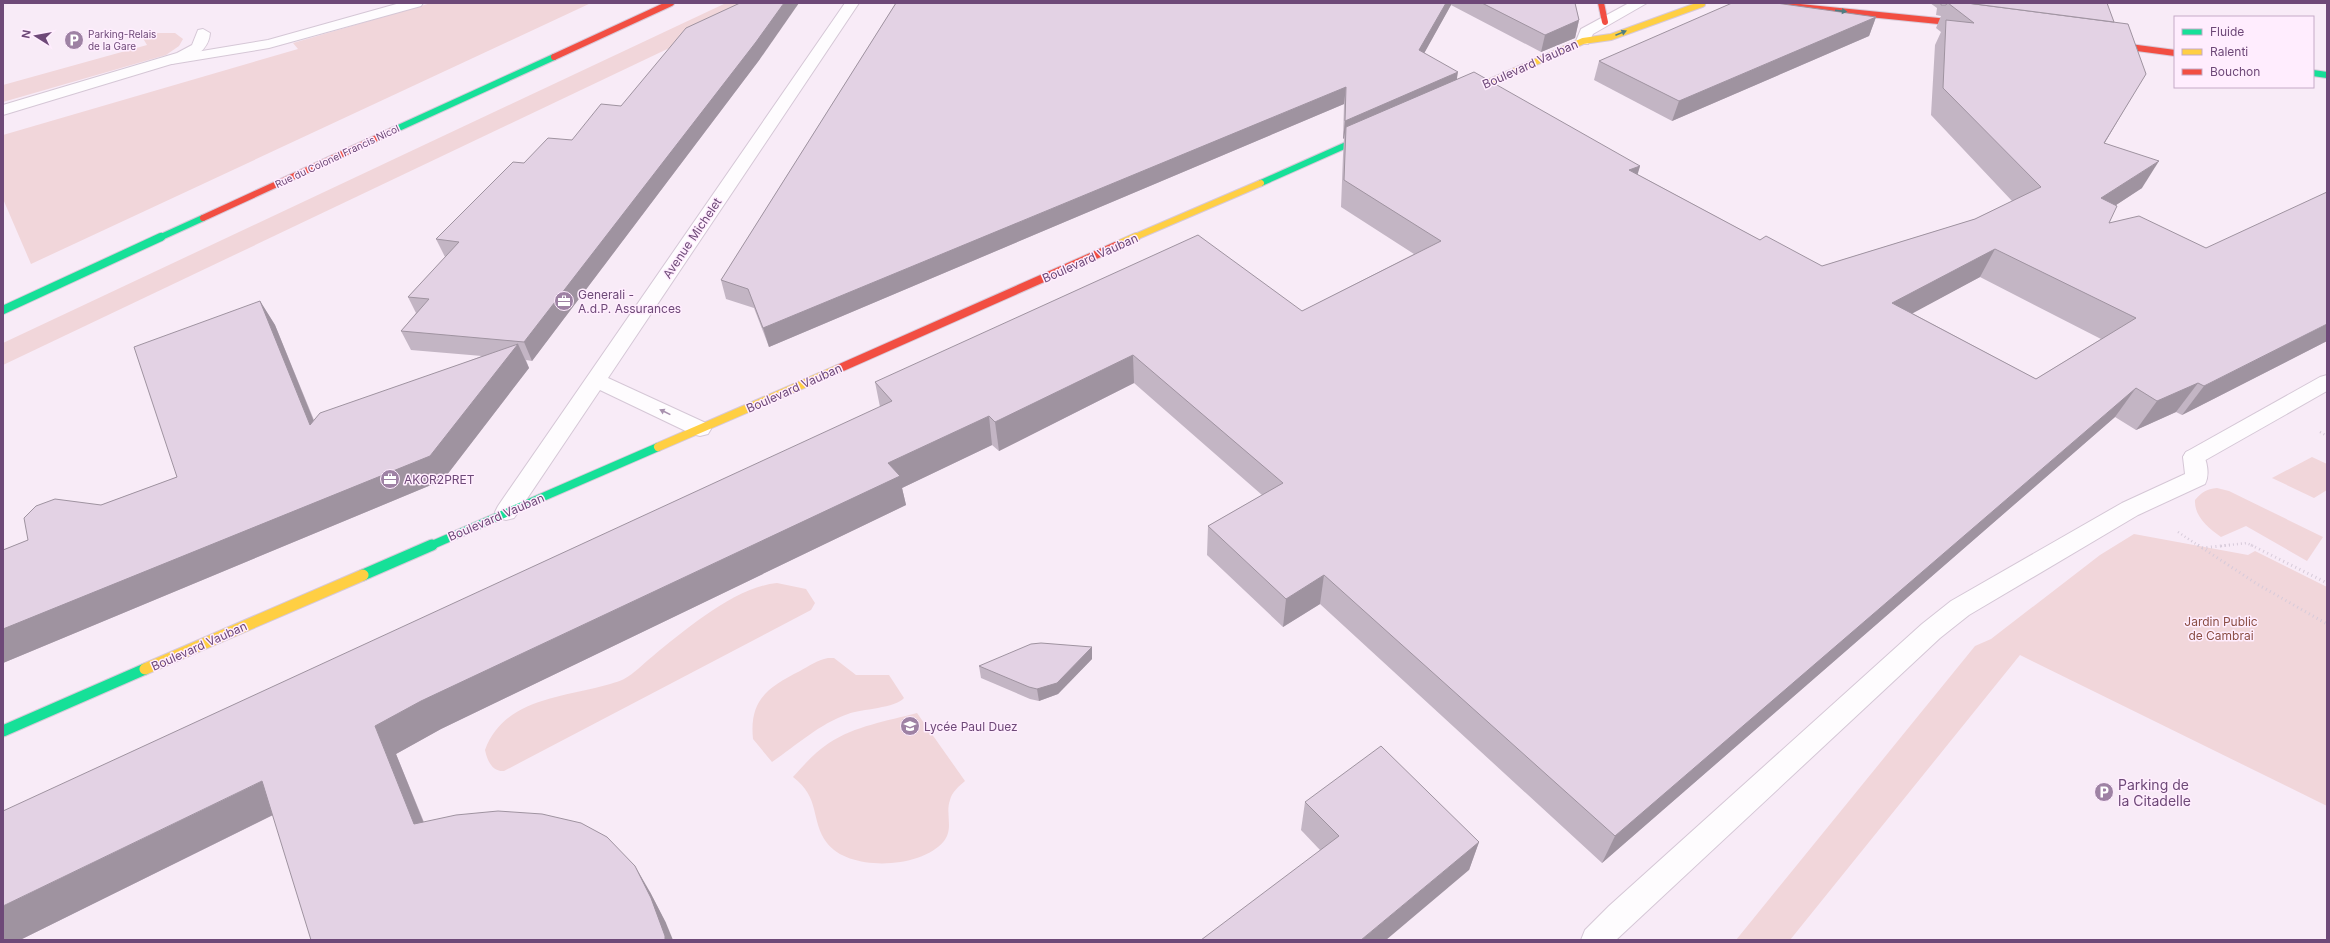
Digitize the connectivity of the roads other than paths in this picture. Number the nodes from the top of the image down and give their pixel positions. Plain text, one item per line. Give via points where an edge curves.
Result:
1 (416, 3) edge
2 (670, 3) edge
3 (852, 3) edge
4 (1602, 3) edge
5 (1640, 3) edge
6 (1690, 3) edge
7 (1710, 3) edge
8 (1760, 3) edge
9 (1856, 3) edge
10 (1702, 4) edge
11 (1942, 21) junction
12 (1605, 22) junction
13 (1980, 26) edge
14 (203, 33) dead end
15 (1583, 41) junction
16 (2097, 42) edge
17 (2174, 53) edge
18 (172, 60) junction
19 (2314, 73) edge
20 (2327, 75) edge
21 (1451, 99) edge
22 (3, 110) edge
23 (1378, 131) edge
24 (3, 310) edge
25 (595, 380) junction
26 (2327, 382) edge
27 (700, 429) junction
28 (506, 512) junction
29 (3, 731) edge
30 (1596, 940) edge

1 - 18 street via 269,44
2 - 24 street, Rue du Colonel Francis Nicol
3 - 25 street, Avenue Michelet
4 - 12 street
5 - 12 street, Boulevard Vauban
6 - 10 street
7 - 10 street
8 -> 11 street
9 - 11 street via 1910,12
15 -> 10 street, Boulevard Vauban via 1611,36
11 - 13 street
12 - 15 street, Boulevard Vauban via 1586,32
14 - 18 street via 201,44 197,48
15 - 21 street, Boulevard Vauban
16 - 17 street
18 - 22 street
19 - 20 street
23 - 27 street, Boulevard Vauban
27 -> 25 street
25 - 28 street, Avenue Michelet
26 - 30 street via 2194,457 2197,478 2140,505 1966,605 1931,631 1619,916
27 - 28 street, Boulevard Vauban
28 - 29 street, Boulevard Vauban

